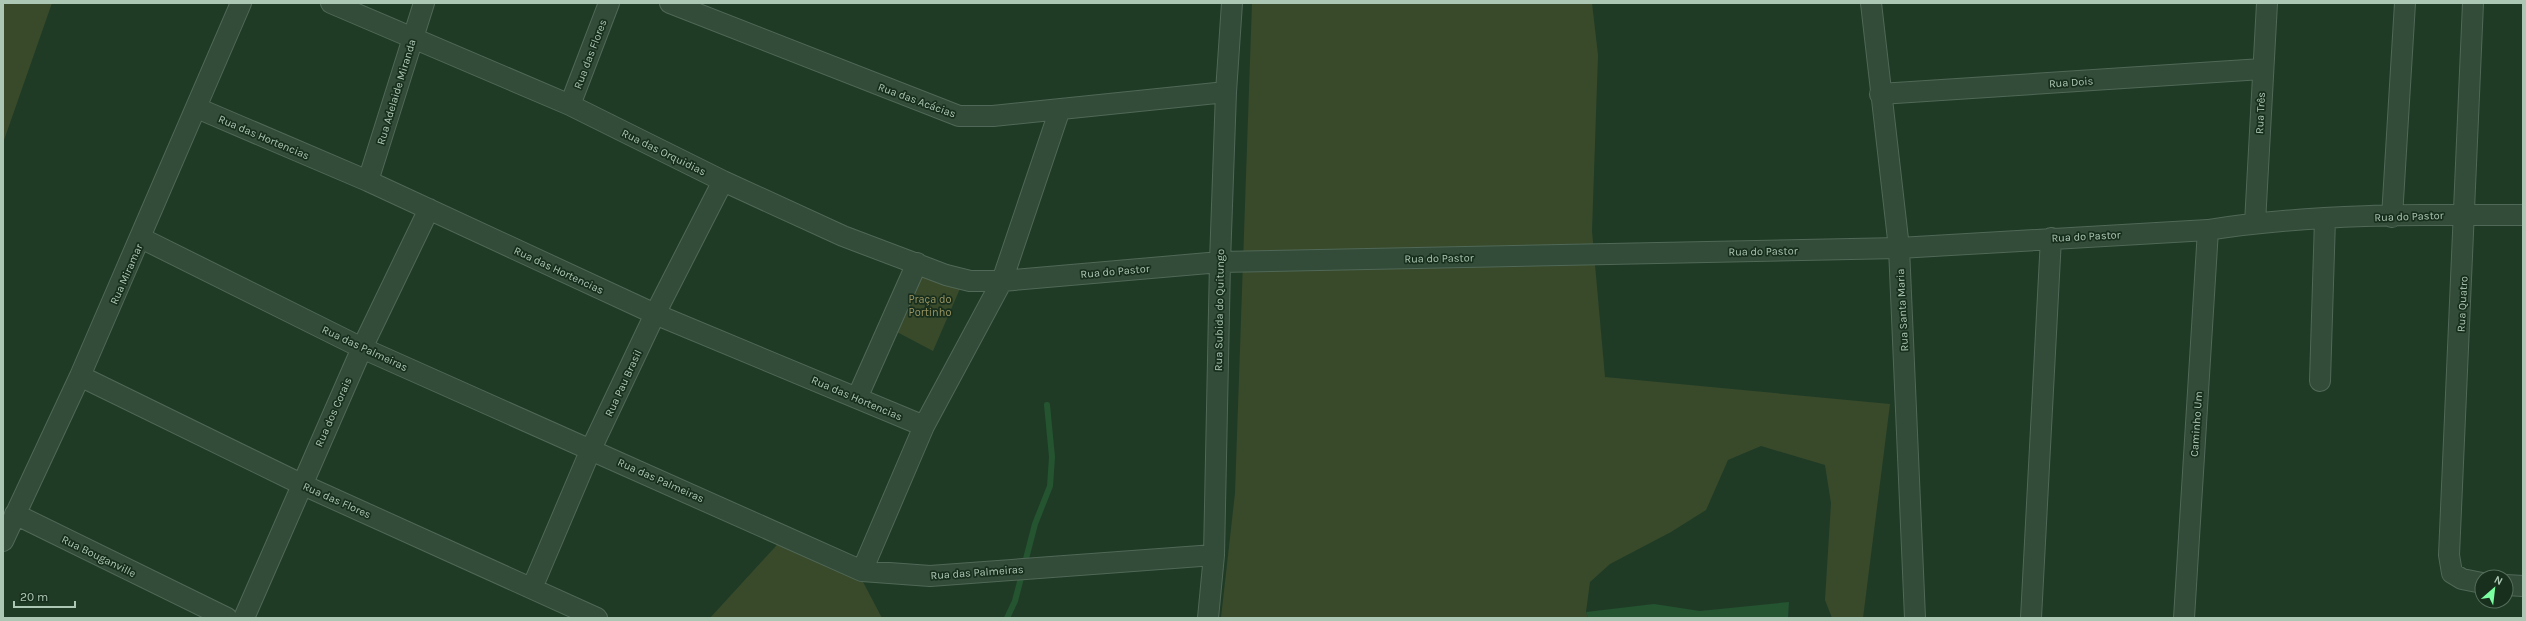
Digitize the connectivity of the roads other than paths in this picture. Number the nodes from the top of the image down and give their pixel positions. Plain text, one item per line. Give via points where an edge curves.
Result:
1 (241, 3) edge
2 (331, 3) edge
3 (424, 3) edge
4 (610, 3) edge
5 (670, 3) edge
6 (1232, 3) edge
7 (1871, 3) edge
8 (2267, 3) edge
9 (2405, 3) edge
10 (2474, 3) edge
11 (412, 38) junction
12 (2262, 69) junction
13 (1226, 92) junction
14 (1880, 94) junction
15 (570, 106) junction
16 (197, 108) junction
17 (1060, 109) junction
18 (368, 181) junction
19 (723, 181) junction
20 (429, 210) junction
21 (2466, 214) junction
22 (2523, 215) edge
23 (2392, 217) junction
24 (2325, 219) junction
25 (2255, 223) junction
26 (2208, 230) junction
27 (141, 238) junction
28 (2051, 238) junction
29 (1899, 248) junction
30 (1220, 262) junction
31 (917, 263) junction
32 (1002, 281) junction
33 (655, 314) junction
34 (362, 348) junction
35 (80, 376) junction
36 (2320, 381) dead end
37 (857, 398) junction
38 (924, 426) junction
39 (592, 449) junction
40 (302, 484) junction
41 (15, 514) junction
42 (3, 541) edge
43 (1214, 555) junction
44 (862, 571) junction
45 (2474, 583) edge
46 (532, 588) junction
47 (227, 618) edge
48 (244, 618) edge
49 (597, 618) edge
50 (1208, 618) edge
51 (1915, 618) edge
52 (2031, 618) edge
53 (2184, 618) edge

1 - 16 street, Rua Miramar
2 - 11 street, Rua das Orquidias
3 - 11 street, Rua Adelaide Miranda
4 - 15 street, Rua das Flores
5 - 17 street, Rua das Acácias via 959,116 993,116
6 - 13 street, Rua Subida do Quitungo
7 - 14 street, Rua Santa Maria
8 - 12 street, Rua Três
9 - 23 street
10 - 21 street, Rua Quatro
11 - 15 street, Rua das Orquidias
11 - 18 street, Rua Adelaide Miranda
12 - 14 street, Rua Dois
12 - 25 street, Rua Três
13 - 17 street, Rua das Acácias
13 - 30 street, Rua Subida do Quitungo
14 - 29 street, Rua Santa Maria
15 - 19 street, Rua das Orquidias
16 - 18 street, Rua das Hortencias
16 - 27 street, Rua Miramar
17 - 32 street
18 - 20 street, Rua das Hortencias
19 - 31 street, Rua das Orquidias via 843,236
19 - 33 street, Rua Pau Brasil
20 - 33 street, Rua das Hortencias
20 - 34 street, Rua dos Corais
21 - 22 street, Rua do Pastor
21 - 23 street, Rua do Pastor
21 - 45 street, Rua Quatro via 2450,568 2456,576
23 - 24 street, Rua do Pastor
24 - 25 street, Rua do Pastor
24 - 36 street
25 - 26 street, Rua do Pastor
26 - 28 street, Rua do Pastor
26 - 53 street, Caminho Um
27 - 34 street, Rua das Palmeiras
27 - 35 street, Rua Miramar
28 - 29 street, Rua do Pastor
28 - 52 street
29 - 30 street, Rua do Pastor
29 - 51 street, Rua Santa Maria
30 - 32 street, Rua do Pastor
30 - 43 street, Rua Subida do Quitungo
31 - 32 street, Rua das Orquidias via 946,275 970,281
31 - 37 street
32 - 38 street
33 - 37 street, Rua das Hortencias
33 - 39 street, Rua Pau Brasil
34 - 39 street, Rua das Palmeiras
34 - 40 street, Rua dos Corais
35 - 40 street, Rua das Flores
35 - 41 street, Rua Miramar
37 - 38 street, Rua das Hortencias
38 - 44 street
39 - 44 street, Rua das Palmeiras
39 - 46 street, Rua Pau Brasil
40 - 46 street, Rua das Flores
40 - 48 street, Rua dos Corais
41 - 42 street, Rua Miramar
41 - 47 street, Rua Bouganville
43 - 44 street, Rua das Palmeiras via 930,576
43 - 50 street, Rua Subida do Quitungo
46 - 49 street, Rua das Flores

